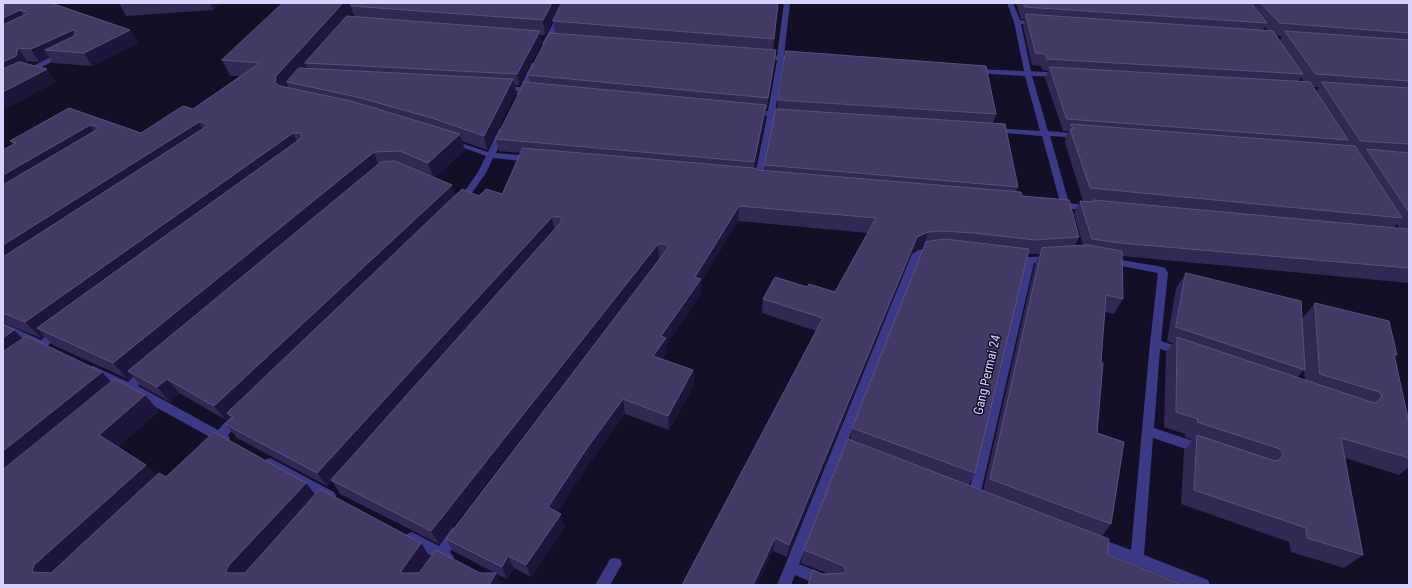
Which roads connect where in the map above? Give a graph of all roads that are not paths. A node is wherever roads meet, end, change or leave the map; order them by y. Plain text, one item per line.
1 (567, 3) edge
2 (1010, 3) edge
3 (784, 7) edge
4 (1017, 22) junction
5 (1041, 24) edge
6 (66, 53) edge
7 (758, 56) edge
8 (781, 58) junction
9 (805, 60) edge
10 (964, 70) edge
11 (1028, 74) junction
12 (1070, 76) edge
13 (3, 84) edge
14 (491, 87) edge
15 (523, 89) junction
16 (546, 91) edge
17 (516, 102) edge
18 (748, 112) edge
19 (771, 114) junction
20 (794, 116) edge
21 (507, 122) edge
22 (983, 129) edge
23 (1045, 133) junction
24 (1085, 136) edge
25 (440, 137) edge
26 (490, 156) junction
27 (540, 160) edge
28 (758, 180) edge
29 (1049, 204) edge
30 (1065, 206) junction
31 (454, 208) edge
32 (1096, 209) edge
33 (1069, 220) edge
34 (948, 250) edge
35 (1007, 257) edge
36 (1064, 258) edge
37 (1095, 259) edge
38 (1030, 260) junction
39 (67, 326) edge
40 (3, 327) edge
41 (1155, 343) junction
42 (42, 345) junction
43 (55, 352) edge
44 (1191, 356) edge
45 (25, 358) edge
46 (82, 365) edge
47 (154, 367) edge
48 (129, 387) junction
49 (111, 402) edge
50 (242, 414) edge
51 (1147, 431) junction
52 (219, 436) junction
53 (233, 443) edge
54 (840, 445) junction
55 (855, 451) edge
56 (202, 452) edge
57 (1215, 454) edge
58 (261, 458) edge
59 (331, 492) junction
60 (342, 502) edge
61 (988, 502) edge
62 (318, 506) edge
63 (465, 522) edge
64 (399, 532) edge
65 (1085, 539) edge
66 (441, 554) junction
67 (1137, 558) junction
68 (454, 561) edge
69 (615, 564) dead end
70 (432, 566) edge
71 (792, 567) junction
72 (602, 585) edge
73 (784, 585) edge
74 (834, 585) edge
75 (1203, 585) edge

1 - 15 street
2 - 4 street
3 - 8 street
4 - 5 street
4 - 11 street
6 - 13 street
7 - 8 street
8 - 9 street
8 - 19 street
10 - 11 street
11 - 12 street
11 - 23 street
14 - 15 street
15 - 16 street
15 - 17 street
18 - 19 street
19 - 20 street
19 - 28 street
21 - 26 street
22 - 23 street
23 - 24 street
23 - 30 street
25 - 26 street
26 - 27 street
26 - 31 street
29 - 30 street
30 - 32 street
30 - 33 street
34 - 54 street
35 - 38 street
36 - 38 street
37 - 41 street
38 - 61 street, Gang Permai 24
39 - 42 street
40 - 42 street
41 - 44 street
41 - 51 street
42 - 43 street
42 - 45 street
46 - 48 street
47 - 48 street
48 - 49 street
48 - 52 street
50 - 52 street
51 - 57 street
51 - 67 street
52 - 53 street
52 - 56 street
54 - 55 street
54 - 71 street
58 - 59 street
59 - 60 street
59 - 62 street
63 - 66 street
64 - 66 street
65 - 67 street
66 - 68 street
66 - 70 street
67 - 75 street
69 - 72 street
71 - 73 street
71 - 74 street

